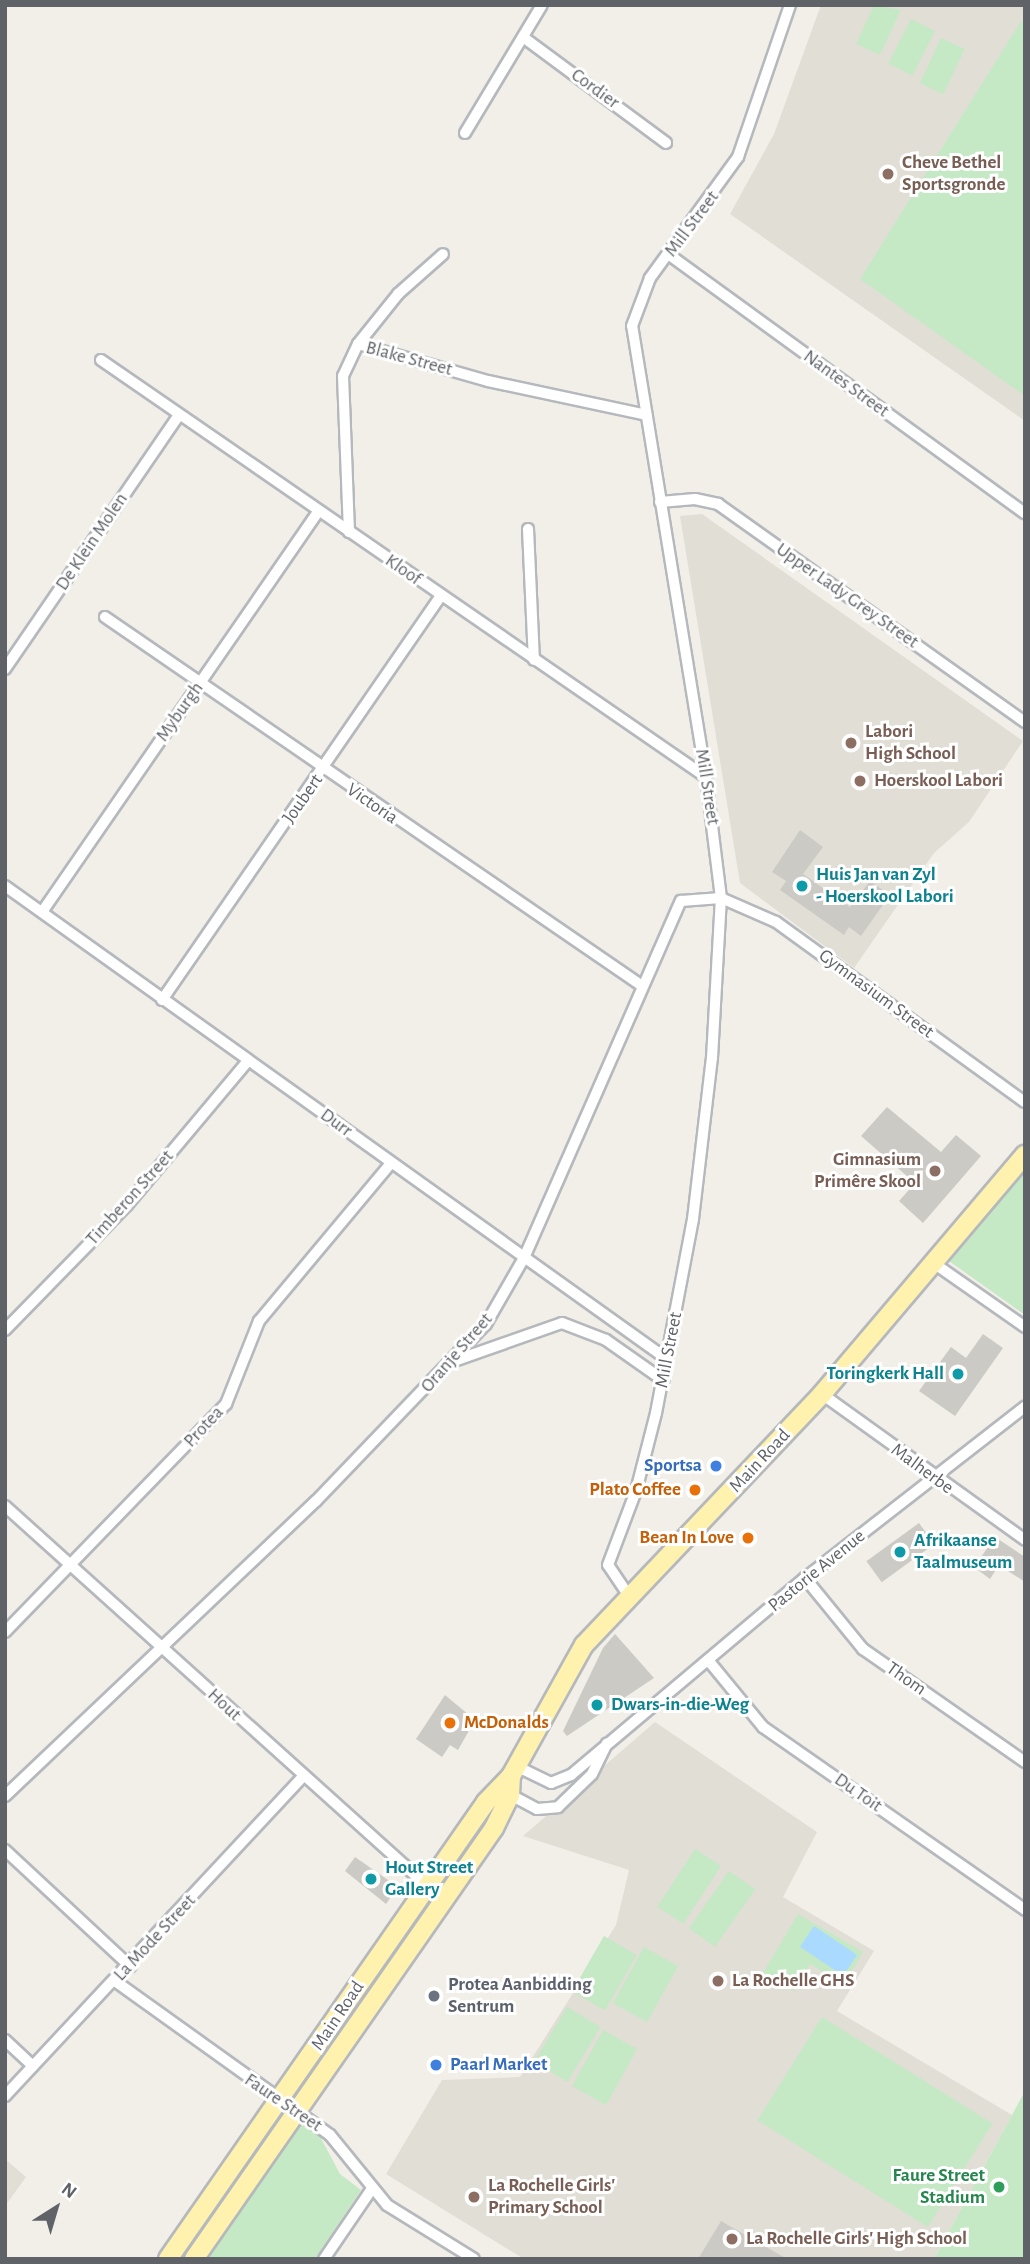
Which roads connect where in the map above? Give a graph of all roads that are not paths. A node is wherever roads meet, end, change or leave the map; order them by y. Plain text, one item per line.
1 (542, 5) edge
2 (790, 5) edge
3 (523, 37) junction
4 (465, 134) dead end
5 (666, 143) dead end
6 (443, 254) dead end
7 (668, 254) junction
8 (358, 344) junction
9 (101, 360) dead end
10 (179, 415) junction
11 (646, 415) junction
12 (660, 502) junction
13 (318, 512) junction
14 (1025, 513) edge
15 (528, 529) dead end
16 (349, 532) junction
17 (441, 596) junction
18 (105, 617) dead end
19 (534, 660) junction
20 (5, 669) edge
21 (200, 682) junction
22 (1025, 722) edge
23 (323, 771) junction
24 (706, 776) junction
25 (5, 886) edge
26 (721, 898) junction
27 (42, 912) junction
28 (642, 986) junction
29 (162, 1000) junction
30 (248, 1061) junction
31 (1025, 1102) edge
32 (1025, 1155) edge
33 (391, 1163) junction
34 (524, 1258) junction
35 (935, 1264) junction
36 (1025, 1327) edge
37 (5, 1330) edge
38 (667, 1359) junction
39 (453, 1362) junction
40 (663, 1380) junction
41 (822, 1394) junction
42 (1025, 1407) edge
43 (932, 1477) junction
44 (5, 1506) edge
45 (1025, 1540) edge
46 (68, 1564) junction
47 (806, 1578) junction
48 (629, 1596) junction
49 (5, 1632) edge
50 (164, 1649) junction
51 (708, 1660) junction
52 (610, 1737) junction
53 (1025, 1762) edge
54 (302, 1778) junction
55 (509, 1781) junction
56 (5, 1796) edge
57 (5, 1850) edge
58 (426, 1890) junction
59 (444, 1901) junction
60 (1023, 1903) edge
61 (130, 1966) junction
62 (115, 1982) junction
63 (5, 2040) edge
64 (33, 2066) junction
65 (5, 2096) edge
66 (280, 2103) junction
67 (297, 2114) junction
68 (371, 2190) junction
69 (168, 2259) edge
70 (194, 2259) edge
71 (324, 2259) edge
72 (474, 2259) edge

1 - 3 street
2 - 7 street, Mill Street
3 - 4 street
3 - 5 street, Cordier
6 - 8 street
7 - 11 street, Mill Street
7 - 14 street, Nantes Street
8 - 11 street, Blake Street
8 - 16 street, Blake Street
9 - 10 street, Kloof
10 - 13 street, Kloof
10 - 20 street, De Klein Molen
11 - 12 street, Mill Street
12 - 22 street, Upper Lady Grey Street
12 - 24 street, Mill Street
13 - 16 street, Kloof
13 - 21 street, Myburgh
15 - 19 street
16 - 17 street, Kloof
17 - 19 street, Kloof
17 - 23 street, Joubert
18 - 21 street, Victoria
19 - 24 street, Kloof
21 - 23 street, Victoria
21 - 27 street, Myburgh
23 - 28 street, Victoria
23 - 29 street, Joubert
24 - 26 street, Mill Street
25 - 27 street, Durr
26 - 28 street, Oranje Street
26 - 31 street, Gymnasium Street
26 - 38 street, Mill Street
27 - 29 street, Durr
28 - 34 street, Oranje Street
29 - 30 street, Durr
30 - 33 street, Durr
30 - 37 street, Timberon Street
32 - 35 main road, Main Road
33 - 34 street, Durr
33 - 46 street, Protea
34 - 38 street, Durr
34 - 39 street, Oranje Street
35 - 36 street
35 - 41 main road, Main Road
38 - 40 street, Mill Street
39 - 40 street
39 - 50 street, Oranje Street
40 - 48 street, Mill Street
41 - 43 street, Malherbe
41 - 48 main road, Main Road
42 - 43 street, Pastorie Avenue
43 - 45 street, Malherbe
43 - 47 street, Pastorie Avenue
44 - 46 street, Hout
46 - 49 street, Protea
46 - 50 street, Hout
47 - 51 street, Pastorie Avenue
47 - 53 street, Thom
48 - 55 main road, Main Road
50 - 54 street, Hout
50 - 56 street, Oranje Street
51 - 52 street, Pastorie Avenue
51 - 60 street, Du Toit
52 - 55 street, Pastorie Avenue
52 - 55 street, Pastorie Avenue
54 - 58 street, Hout
54 - 61 street, La Mode Street
55 - 58 main road, Main Road
55 - 59 main road, Main Road
57 - 61 street
58 - 59 street, Hout
58 - 66 main road, Main Road
59 - 67 main road, Main Road
61 - 62 street, La Mode Street
62 - 64 street, La Mode Street
62 - 66 street, Faure Street
63 - 64 street
64 - 65 street, La Mode Street
66 - 67 street, Faure Street
66 - 69 main road, Main Road
67 - 68 street, Faure Street
67 - 70 main road, Main Road
68 - 71 street
68 - 72 street, Faure Street

